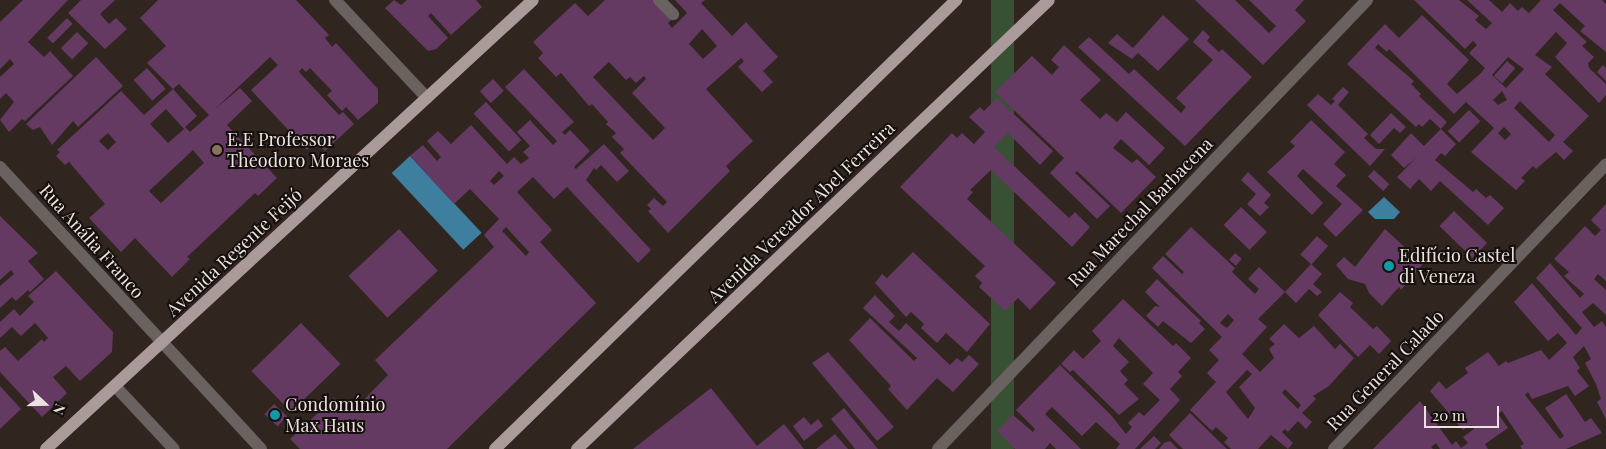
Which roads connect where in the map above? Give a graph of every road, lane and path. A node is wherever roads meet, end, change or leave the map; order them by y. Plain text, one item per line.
1 (335, 0) edge
2 (533, 0) edge
3 (659, 0) edge
4 (956, 0) edge
5 (1049, 0) edge
6 (1367, 0) edge
7 (672, 14) dead end
8 (427, 98) junction
9 (1606, 164) edge
10 (0, 167) edge
11 (162, 343) junction
12 (115, 386) junction
13 (46, 449) edge
14 (174, 449) edge
15 (261, 449) edge
16 (495, 449) edge
17 (578, 449) edge
18 (938, 449) edge
19 (1334, 449) edge

1 - 8 street
2 - 8 main road, Avenida Regente Feijó
3 - 7 street
4 - 16 main road
5 - 17 main road, Avenida Vereador Abel Ferreira
6 - 18 street, Rua Marechal Barbacena
8 - 11 main road, Avenida Regente Feijó
9 - 19 street, Rua General Calado
10 - 11 street, Rua Anália Franco
11 - 12 main road, Avenida Regente Feijó
11 - 15 street, Rua Anália Franco
12 - 13 main road, Avenida Regente Feijó
12 - 14 street

